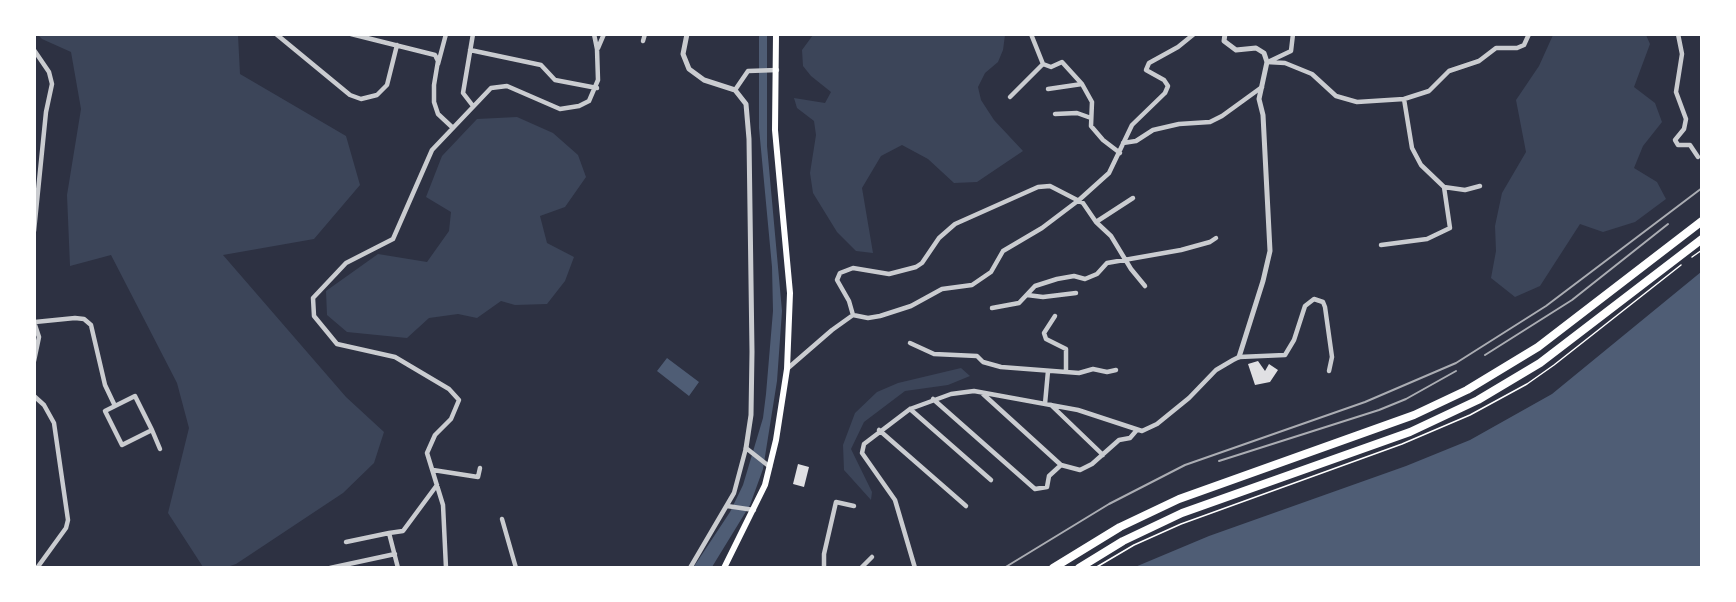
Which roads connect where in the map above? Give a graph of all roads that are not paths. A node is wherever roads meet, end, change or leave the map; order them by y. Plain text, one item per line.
1 (276, 34) edge
2 (351, 34) edge
3 (446, 34) edge
4 (473, 34) edge
5 (604, 34) edge
6 (645, 34) edge
7 (687, 34) edge
8 (776, 34) edge
9 (1031, 34) edge
10 (1194, 34) edge
11 (1225, 34) edge
12 (1293, 34) edge
13 (1529, 34) edge
14 (1678, 34) edge
15 (592, 35) edge
16 (643, 41) dead end
17 (397, 45) junction
18 (597, 49) junction
19 (34, 50) edge
20 (470, 50) junction
21 (1268, 62) junction
22 (1043, 64) junction
23 (437, 66) junction
24 (775, 70) junction
25 (1082, 84) junction
26 (1262, 87) junction
27 (597, 88) junction
28 (1048, 89) dead end
29 (735, 90) junction
30 (1010, 97) dead end
31 (1404, 99) junction
32 (473, 106) junction
33 (1055, 114) dead end
34 (1091, 118) junction
35 (453, 128) junction
36 (1123, 143) junction
37 (1120, 153) junction
38 (1698, 157) dead end
39 (37, 184) edge
40 (1480, 186) dead end
41 (1444, 187) junction
42 (1133, 198) dead end
43 (1079, 200) junction
44 (1701, 221) edge
45 (1095, 222) junction
46 (34, 231) edge
47 (1216, 238) dead end
48 (1701, 239) edge
49 (1381, 245) dead end
50 (1126, 261) junction
51 (1145, 286) dead end
52 (1076, 293) dead end
53 (1027, 295) junction
54 (992, 308) dead end
55 (853, 315) junction
56 (1055, 316) dead end
57 (34, 322) edge
58 (910, 343) dead end
59 (1239, 357) junction
60 (34, 362) edge
61 (787, 369) junction
62 (1116, 370) dead end
63 (1048, 371) junction
64 (1329, 371) dead end
65 (1066, 372) junction
66 (982, 392) junction
67 (34, 396) edge
68 (933, 399) junction
69 (1048, 404) junction
70 (115, 406) junction
71 (910, 409) junction
72 (152, 430) junction
73 (879, 430) junction
74 (1136, 431) junction
75 (160, 449) dead end
76 (748, 450) junction
77 (1103, 455) junction
78 (768, 465) junction
79 (1060, 465) junction
80 (480, 468) dead end
81 (433, 470) junction
82 (991, 480) dead end
83 (437, 485) junction
84 (729, 506) junction
85 (854, 506) dead end
86 (966, 506) dead end
87 (752, 510) junction
88 (502, 519) dead end
89 (390, 533) junction
90 (346, 542) dead end
91 (395, 554) junction
92 (872, 557) dead end
93 (37, 567) edge
94 (330, 567) edge
95 (398, 567) edge
96 (446, 567) edge
97 (516, 567) edge
98 (690, 567) edge
99 (724, 567) edge
100 (824, 567) edge
101 (861, 567) edge
102 (915, 567) edge
103 (1053, 567) edge
104 (1079, 567) edge

1 - 17 street
2 - 17 street
3 - 23 street
4 - 20 street
5 - 18 street
6 - 16 street
7 - 29 street
8 - 24 main road
9 - 22 street
10 - 36 street
11 - 21 street
12 - 21 street
13 - 31 street
14 - 38 street
15 - 18 street
17 - 23 street
18 - 27 street
19 - 39 street
20 - 27 street
20 - 32 street
21 - 26 street
21 - 31 street
22 - 25 street
22 - 30 street
23 - 35 street
24 - 29 street
24 - 61 main road
25 - 28 street
25 - 34 street
26 - 36 street
26 - 59 street
27 - 32 street
29 - 76 street
31 - 41 street
32 - 35 street
33 - 34 street
34 - 37 street
35 - 81 street
36 - 37 street
37 - 43 street
39 - 46 street
40 - 41 street
41 - 49 street
42 - 45 street
43 - 45 street
43 - 55 street
43 - 55 street
44 - 103 highway
45 - 50 street
47 - 50 street
48 - 104 highway
50 - 51 street
50 - 53 street
52 - 53 street
53 - 54 street
55 - 61 street
56 - 65 street
57 - 60 street
57 - 70 street
58 - 63 street
59 - 64 street
59 - 74 street
61 - 78 main road
62 - 65 street
63 - 65 street
63 - 69 street
66 - 68 street
66 - 69 street
66 - 79 street
67 - 93 street
68 - 71 street
68 - 79 street
69 - 74 street
69 - 77 street
70 - 72 street
70 - 72 street
71 - 73 street
71 - 82 street
72 - 75 street
73 - 86 street
73 - 102 street
74 - 77 street
76 - 78 street
76 - 84 street
77 - 79 street
78 - 87 main road
80 - 81 street
81 - 83 street
83 - 89 street
83 - 96 street
84 - 87 street
84 - 98 street
85 - 100 street
87 - 99 main road
88 - 97 street
89 - 90 street
89 - 91 street
91 - 94 street
91 - 95 street
92 - 101 street

